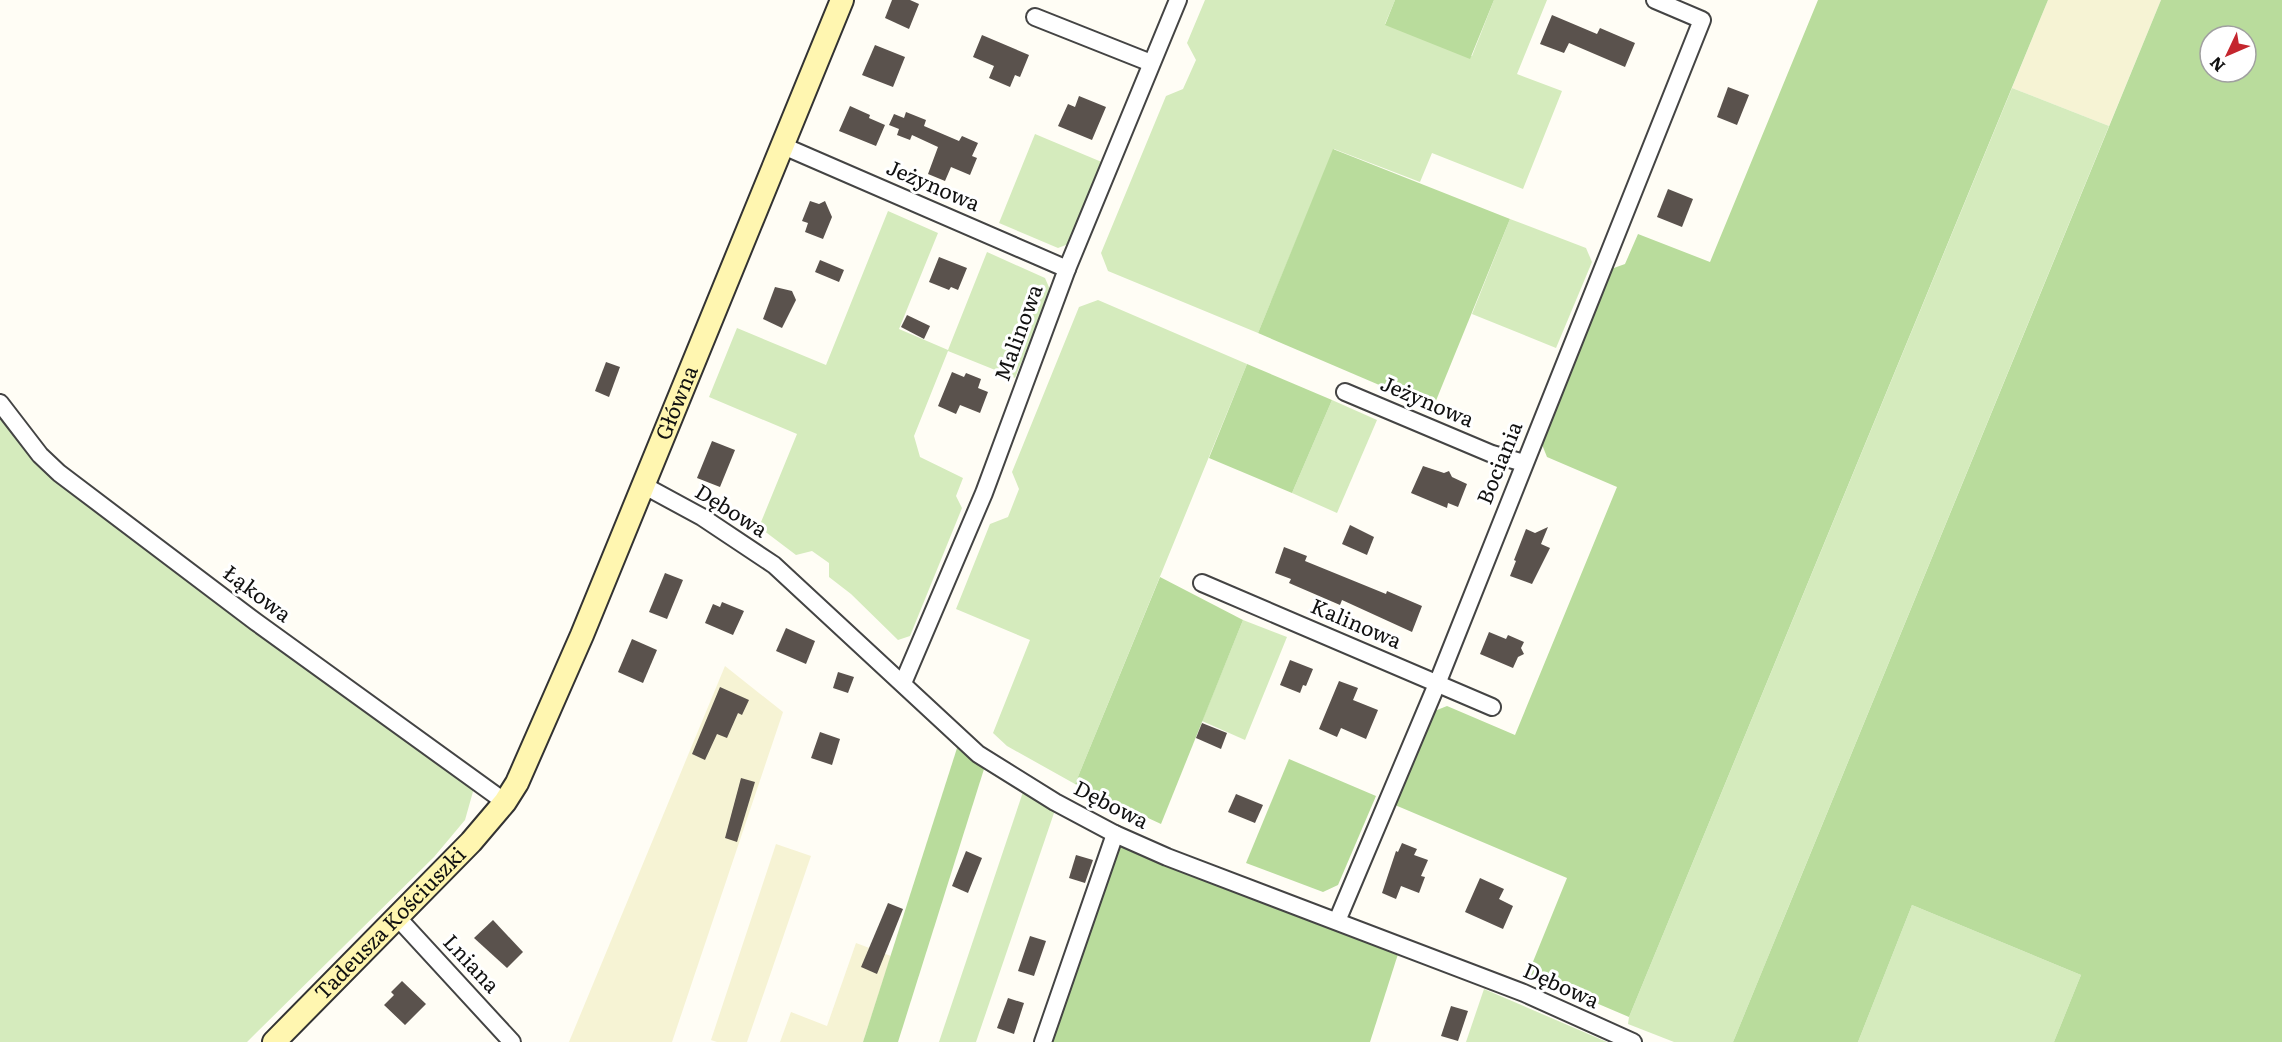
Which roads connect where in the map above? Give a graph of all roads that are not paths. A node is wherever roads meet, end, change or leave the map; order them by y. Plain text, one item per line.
1 (842, 0) edge
2 (1178, 0) edge
3 (1655, 0) edge
4 (1035, 17) dead end
5 (1151, 63) junction
6 (781, 145) junction
7 (1067, 269) junction
8 (1346, 392) dead end
9 (0, 403) edge
10 (1524, 463) junction
11 (643, 485) junction
12 (1202, 583) dead end
13 (903, 683) junction
14 (1437, 684) junction
15 (1492, 707) dead end
16 (505, 802) junction
17 (1115, 834) junction
18 (397, 917) junction
19 (1336, 921) junction
20 (274, 1042) edge
21 (512, 1042) edge
22 (1043, 1042) edge
23 (1633, 1042) edge

1 - 6 street, Główna
2 - 5 street, Malinowa
3 - 10 street, Bociania
4 - 5 street
5 - 7 street, Malinowa
6 - 7 street, Jeżynowa
6 - 11 street, Główna
7 - 13 street, Malinowa
8 - 10 street, Jeżynowa
9 - 16 street, Łąkowa
10 - 14 street, Bociania
11 - 13 street, Dębowa
11 - 16 street, Główna
12 - 14 street, Kalinowa
13 - 17 street, Dębowa
14 - 15 street, Kalinowa
14 - 19 street, Bociania
16 - 18 street, Tadeusza Kościuszki
17 - 19 street, Dębowa
17 - 22 street
18 - 20 street, Tadeusza Kościuszki
18 - 21 street, Lniana
19 - 23 street, Dębowa

